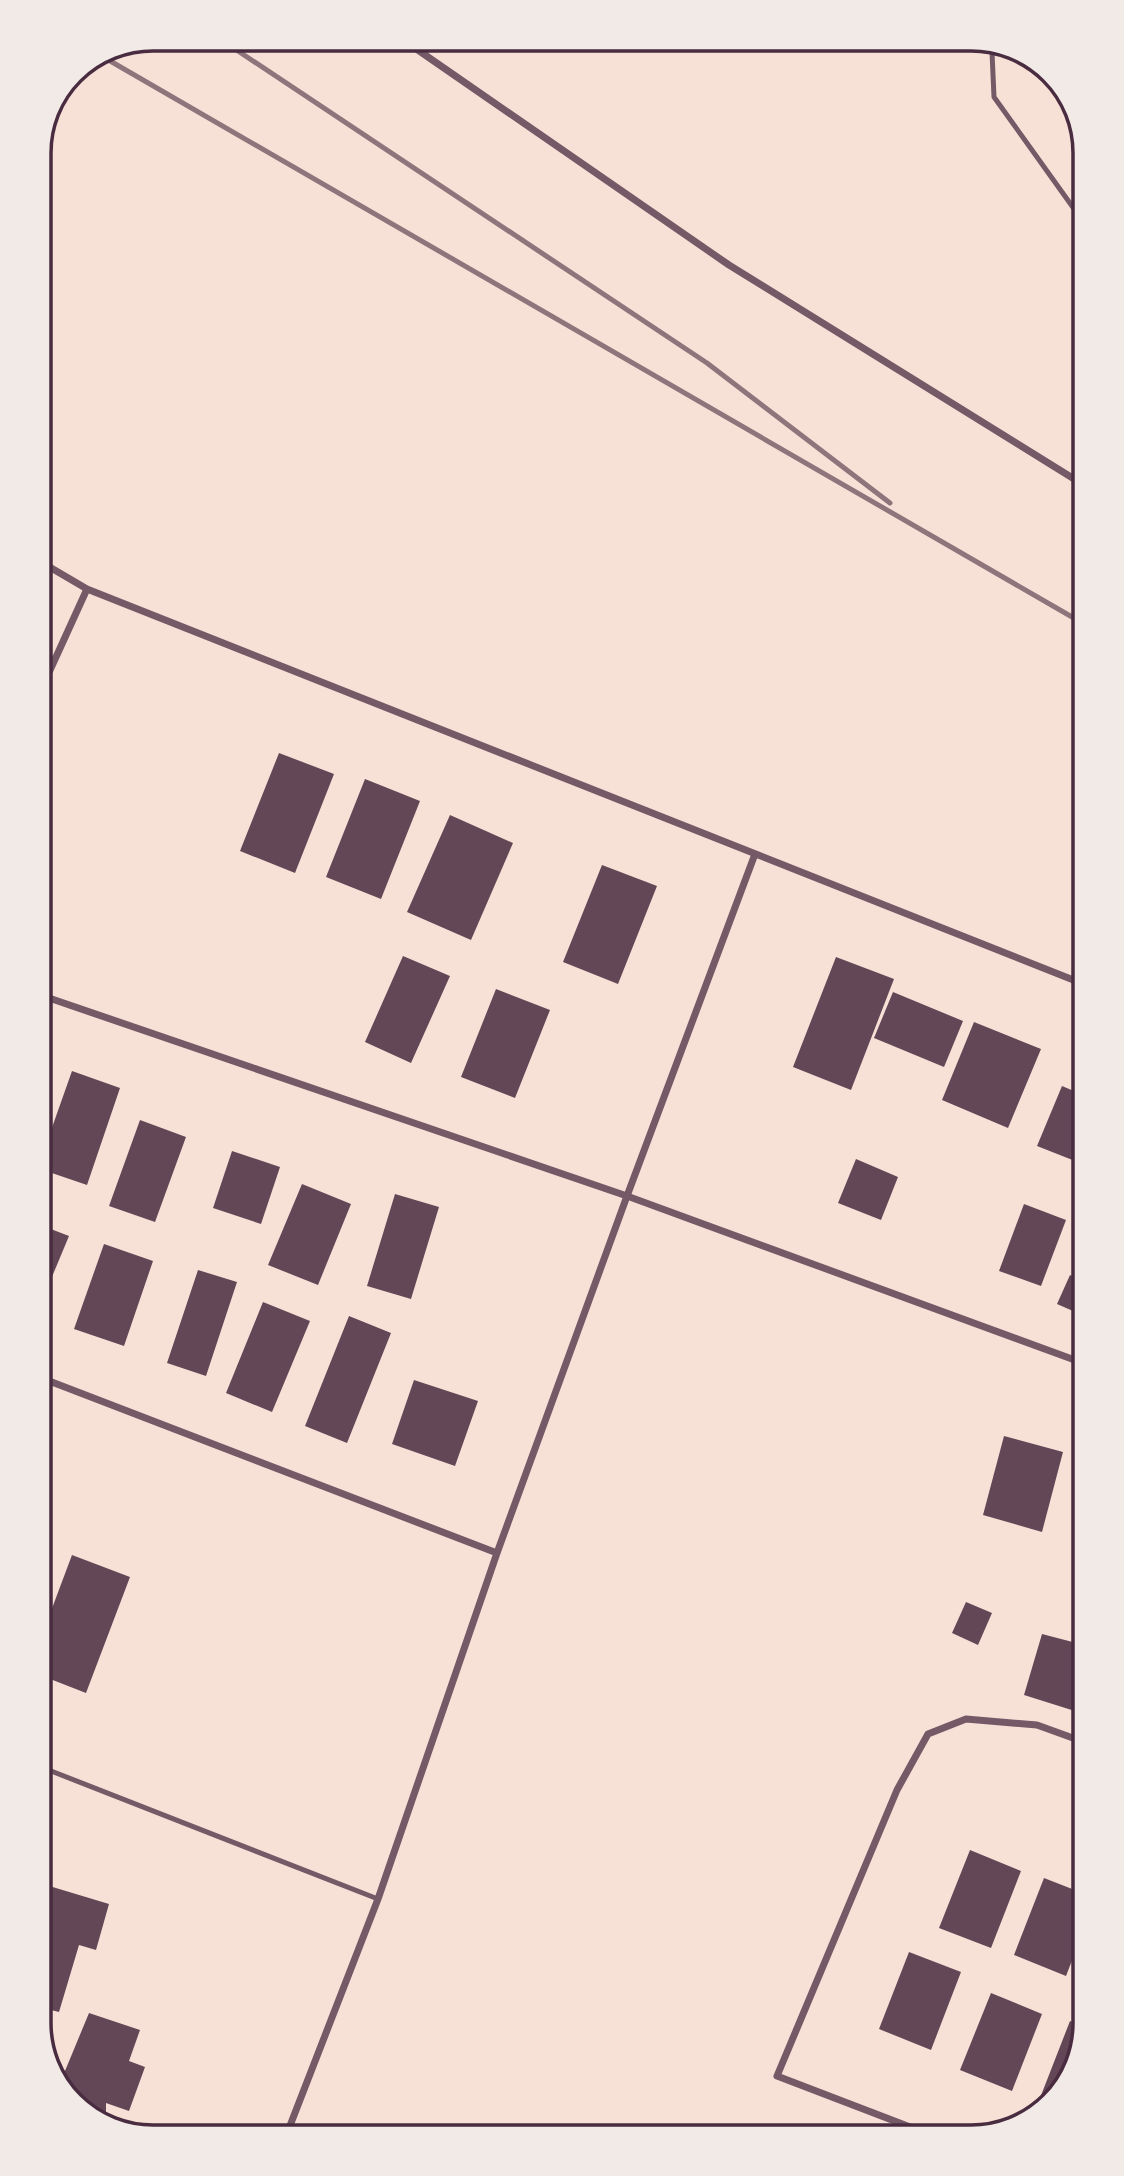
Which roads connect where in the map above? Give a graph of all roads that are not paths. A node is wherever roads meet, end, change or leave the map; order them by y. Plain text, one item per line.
1 (421, 51) edge
2 (992, 53) edge
3 (1073, 208) edge
4 (1073, 478) edge
5 (51, 568) edge
6 (87, 589) junction
7 (51, 668) edge
8 (755, 854) junction
9 (1073, 979) edge
10 (51, 999) edge
11 (626, 1196) junction
12 (1073, 1359) edge
13 (51, 1382) edge
14 (497, 1553) junction
15 (1073, 1738) edge
16 (51, 1771) edge
17 (377, 1899) junction
18 (290, 2125) edge
19 (905, 2125) edge

1 - 4 street
2 - 3 lane
5 - 6 street
6 - 7 street
6 - 8 street
8 - 9 street
8 - 11 street
10 - 11 street
11 - 12 street
11 - 14 street
13 - 14 street
14 - 17 street
15 - 19 street
16 - 17 lane
17 - 18 street

